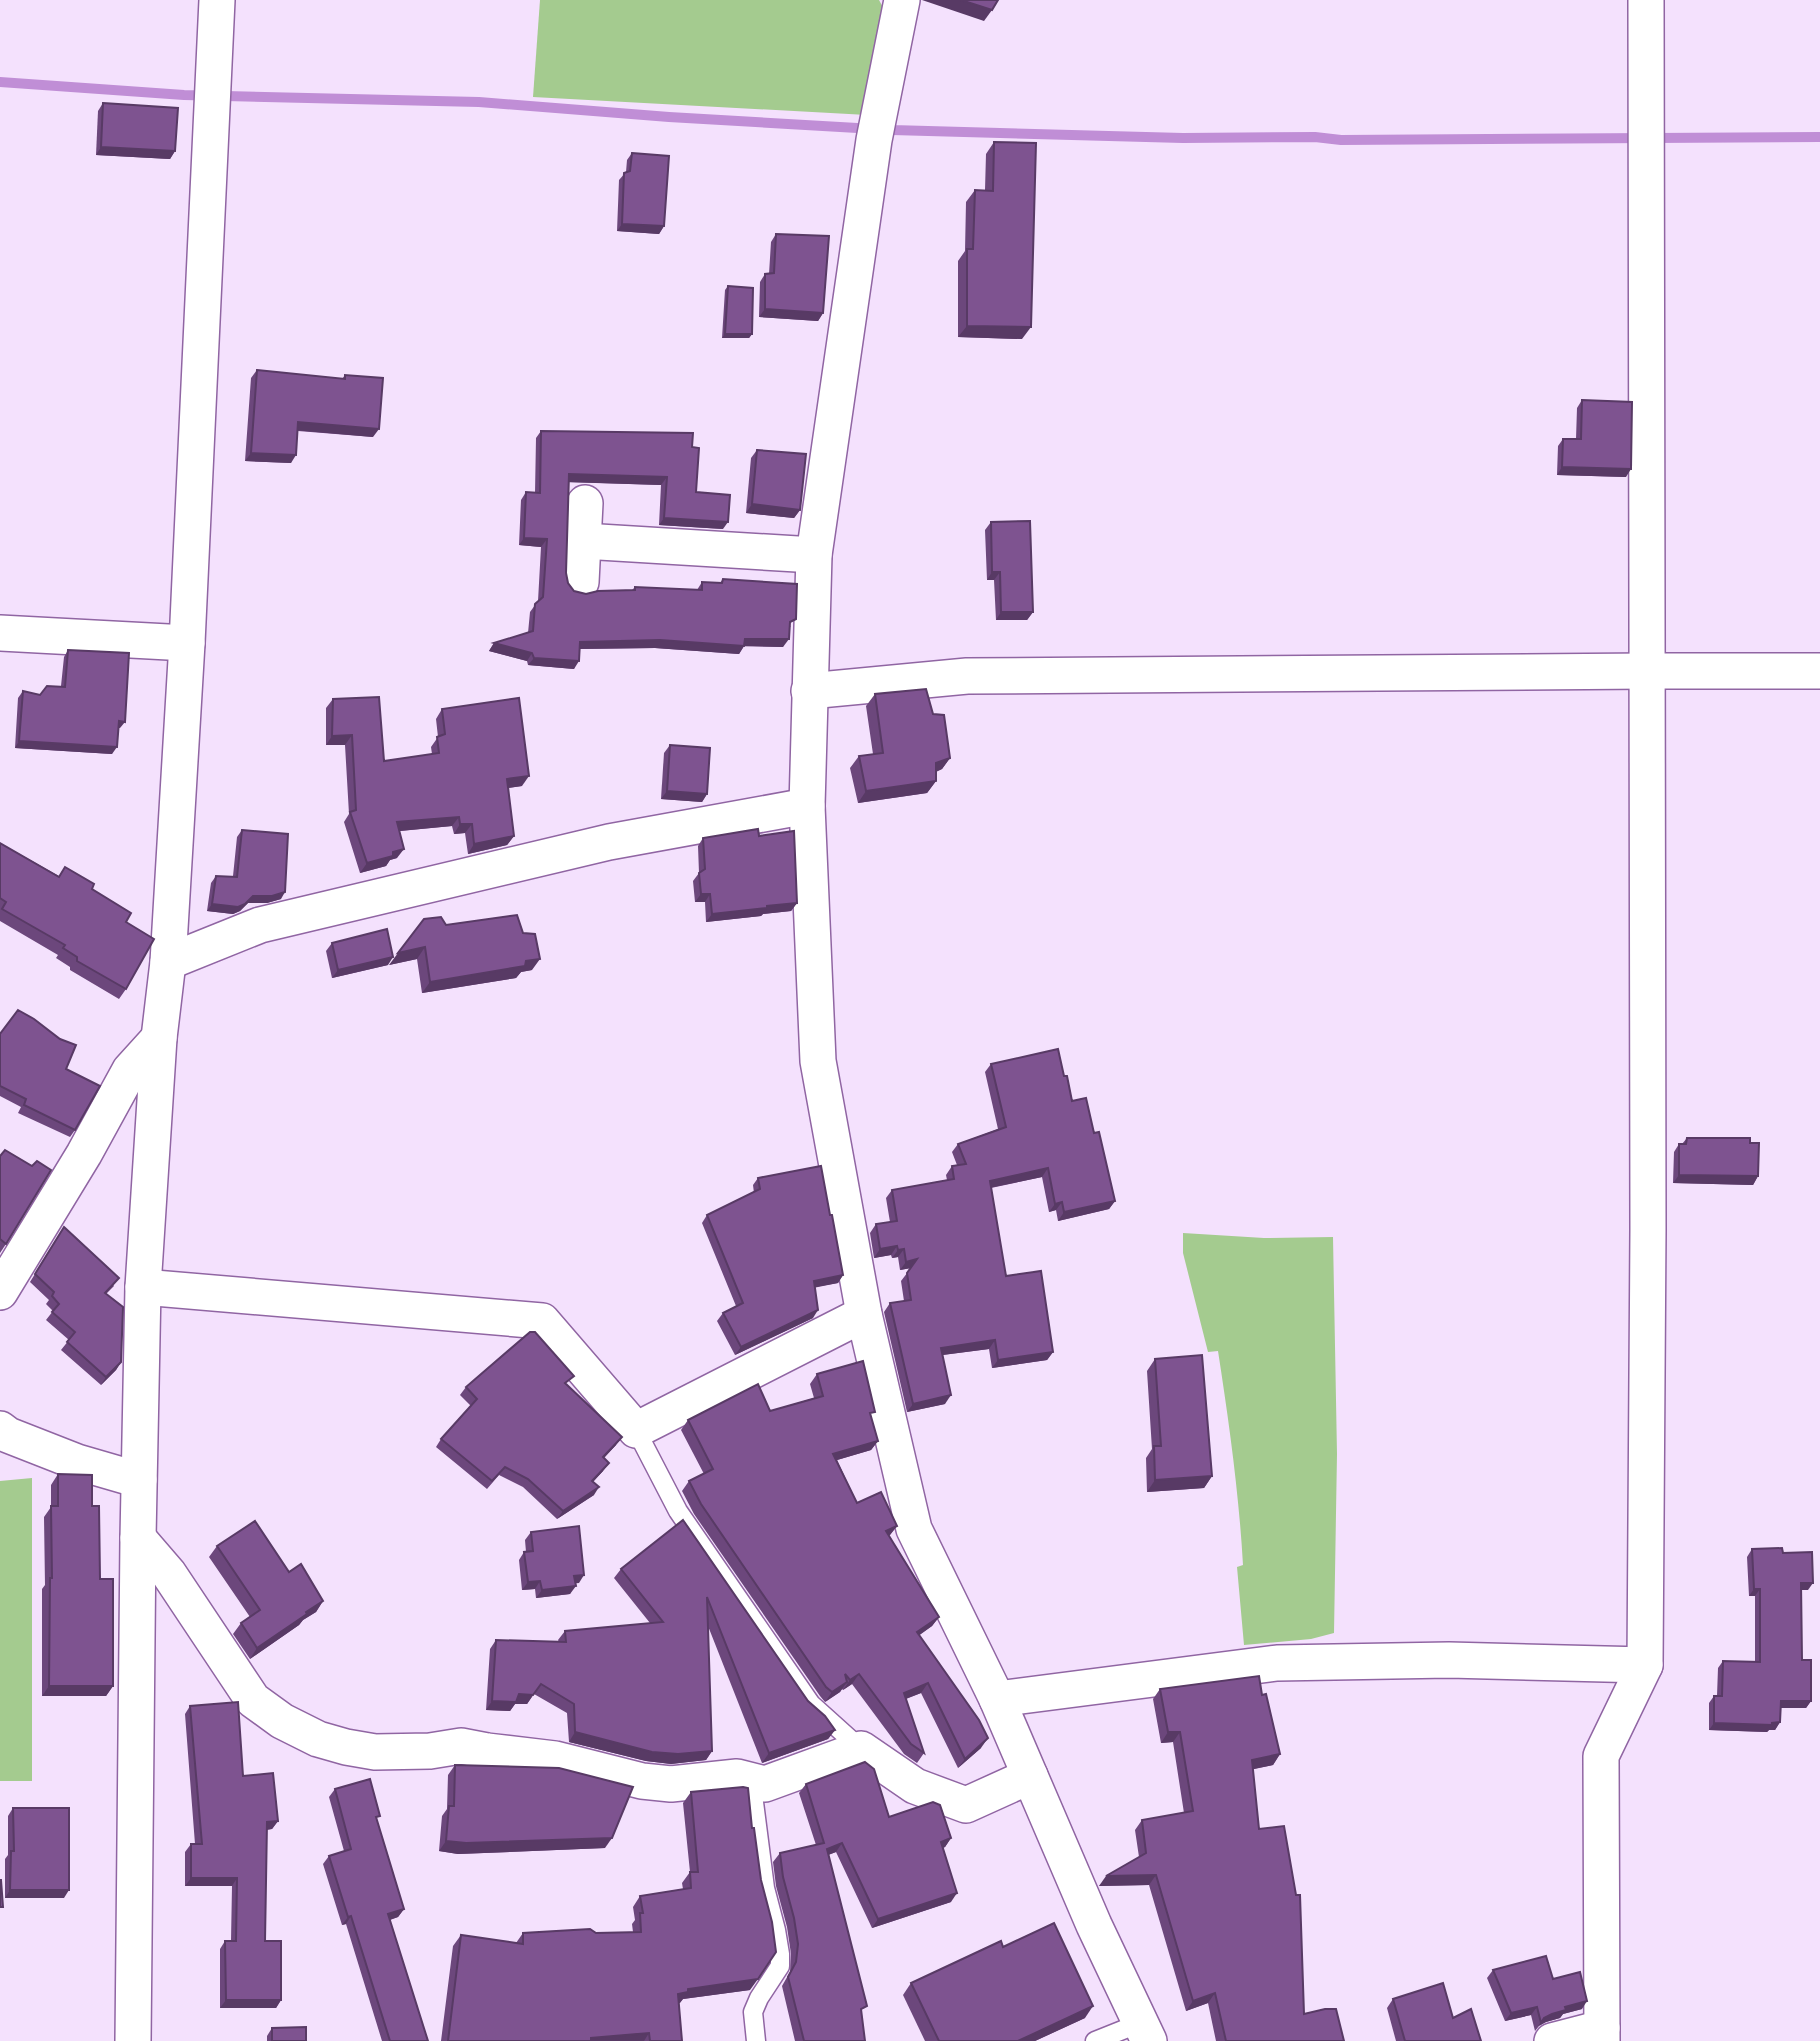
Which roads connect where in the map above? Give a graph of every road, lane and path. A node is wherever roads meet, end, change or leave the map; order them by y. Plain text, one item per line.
1 (217, 0) edge
2 (902, 0) edge
3 (1646, 0) edge
4 (585, 503) dead end
5 (583, 541) junction
6 (814, 555) junction
7 (581, 582) dead end
8 (0, 634) edge
9 (187, 642) junction
10 (1648, 671) junction
11 (1820, 671) edge
12 (809, 691) junction
13 (807, 807) junction
14 (168, 962) junction
15 (159, 1038) junction
16 (142, 1287) junction
17 (0, 1292) edge
18 (863, 1314) junction
19 (0, 1429) edge
20 (636, 1430) junction
21 (139, 1480) junction
22 (138, 1538) junction
23 (1645, 1665) junction
24 (997, 1699) junction
25 (861, 1749) junction
26 (1030, 1776) junction
27 (751, 1779) junction
28 (1145, 2032) edge
29 (1602, 2035) edge
30 (134, 2041) edge
31 (756, 2041) edge
32 (1096, 2041) edge
33 (1552, 2041) edge

1 - 9 street
2 - 6 street
3 - 10 street
4 - 5 street
5 - 6 street
5 - 7 street
6 - 12 street
8 - 9 street
9 - 14 street
10 - 11 street
10 - 12 street
10 - 23 street
12 - 13 street
13 - 14 street
13 - 18 street
14 - 15 street
15 - 16 street
15 - 17 street
16 - 20 street
16 - 21 street
18 - 20 street
18 - 24 street
19 - 21 street
20 - 25 lane
21 - 22 street
22 - 27 street
22 - 30 street
23 - 24 street
23 - 29 street
24 - 26 street
25 - 26 street
25 - 27 street
26 - 28 street
27 - 31 lane
28 - 32 lane
29 - 33 street

